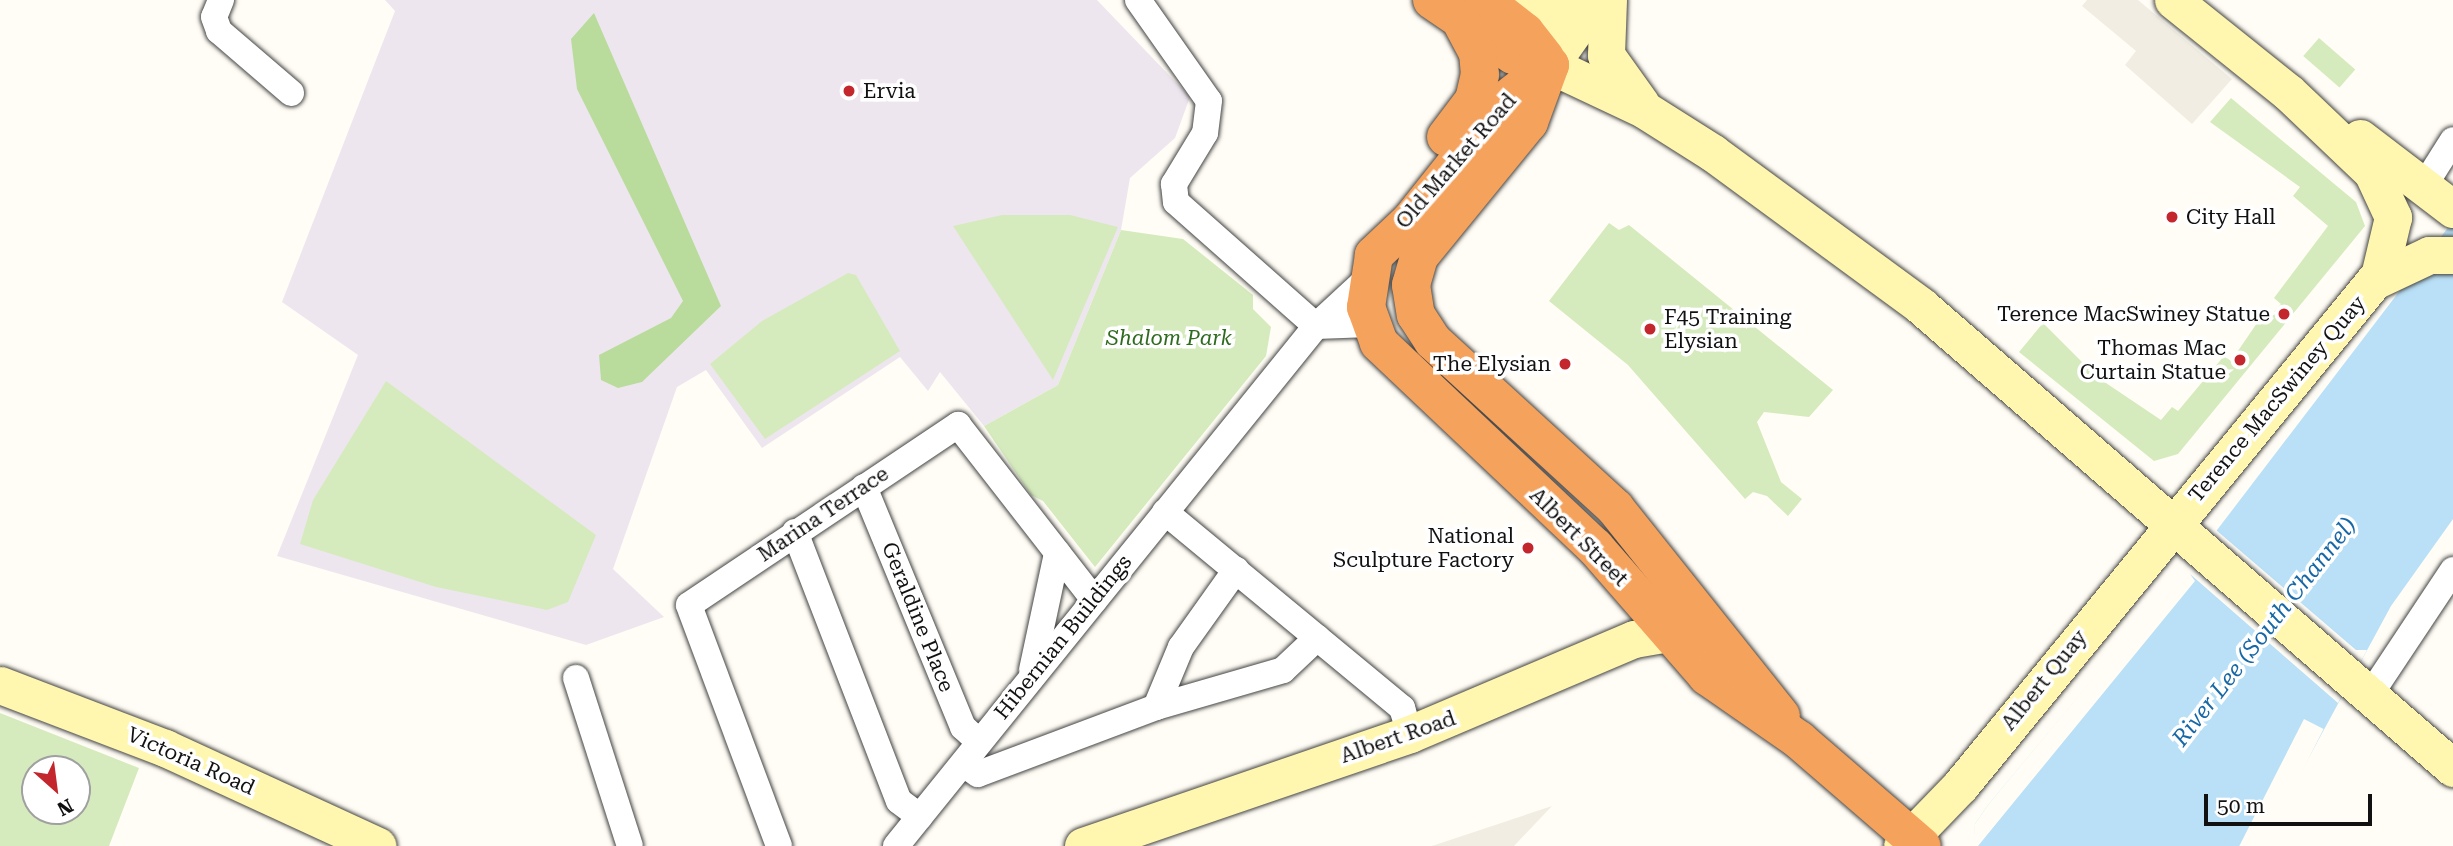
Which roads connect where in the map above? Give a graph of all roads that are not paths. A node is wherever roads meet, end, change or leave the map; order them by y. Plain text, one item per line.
1 (221, 0) edge
2 (1138, 0) edge
3 (1508, 0) edge
4 (2173, 0) edge
5 (1595, 6) edge
6 (1459, 7) edge
7 (1550, 65) junction
8 (2288, 92) junction
9 (291, 93) dead end
10 (1645, 110) junction
11 (2453, 140) edge
12 (2424, 186) junction
13 (2453, 209) edge
14 (1386, 238) junction
15 (2441, 255) edge
16 (2379, 276) junction
17 (1367, 279) junction
18 (1370, 324) junction
19 (1421, 325) joint
20 (1316, 326) junction
21 (864, 487) junction
22 (1165, 512) junction
23 (2174, 521) junction
24 (795, 532) junction
25 (1057, 553) junction
26 (1236, 570) junction
27 (2453, 570) edge
28 (1094, 600) junction
29 (1710, 625) junction
30 (1671, 634) junction
31 (1317, 638) junction
32 (1031, 675) junction
33 (576, 678) dead end
34 (0, 685) edge
35 (2361, 687) junction
36 (1156, 707) junction
37 (1410, 734) junction
38 (1799, 740) junction
39 (979, 742) junction
40 (963, 764) junction
41 (2453, 768) edge
42 (920, 817) junction
43 (1912, 843) edge
44 (378, 846) edge
45 (630, 846) edge
46 (779, 846) edge
47 (896, 846) edge
48 (1083, 846) edge

1 - 9 street
2 - 20 street
3 - 5 street
4 - 8 street
5 - 7 street
5 - 10 street
6 - 7 highway
6 - 14 highway, Old Market Road
7 - 10 street
7 - 14 highway, Old Market Road
7 - 19 highway, Old Market Road
8 - 12 street
8 - 16 street
10 - 23 street
11 - 12 street
12 - 13 street
14 - 17 highway, Old Market Road
15 - 16 street
16 - 23 street, Terence MacSwiney Quay
17 - 18 highway, Old Market Road
17 - 20 street, Hibernian Buildings
18 - 20 street
18 - 30 highway, Albert Street
19 - 29 highway, Albert Street
20 - 22 street, Hibernian Buildings
21 - 24 street, Marina Terrace
21 - 25 street, Marina Terrace
21 - 39 street, Geraldine Place
22 - 26 street
22 - 28 street, Hibernian Buildings
23 - 35 street
23 - 43 street, Albert Quay
24 - 42 street
24 - 46 street, Marina Terrace
25 - 28 street
25 - 32 street
26 - 31 street
26 - 36 street
27 - 35 street
28 - 32 street, Hibernian Buildings
29 - 30 street, Albert Road
29 - 38 highway, Albert Street
30 - 37 street, Albert Road
30 - 38 highway, Albert Street
31 - 36 street
31 - 37 street
32 - 39 street, Hibernian Buildings
33 - 45 street
34 - 44 street, Victoria Road
35 - 41 street
36 - 40 street
37 - 48 street, Albert Road
38 - 43 highway, Albert Street
39 - 40 street, Hibernian Buildings
40 - 42 street, Hibernian Buildings
42 - 47 street, Hibernian Buildings

